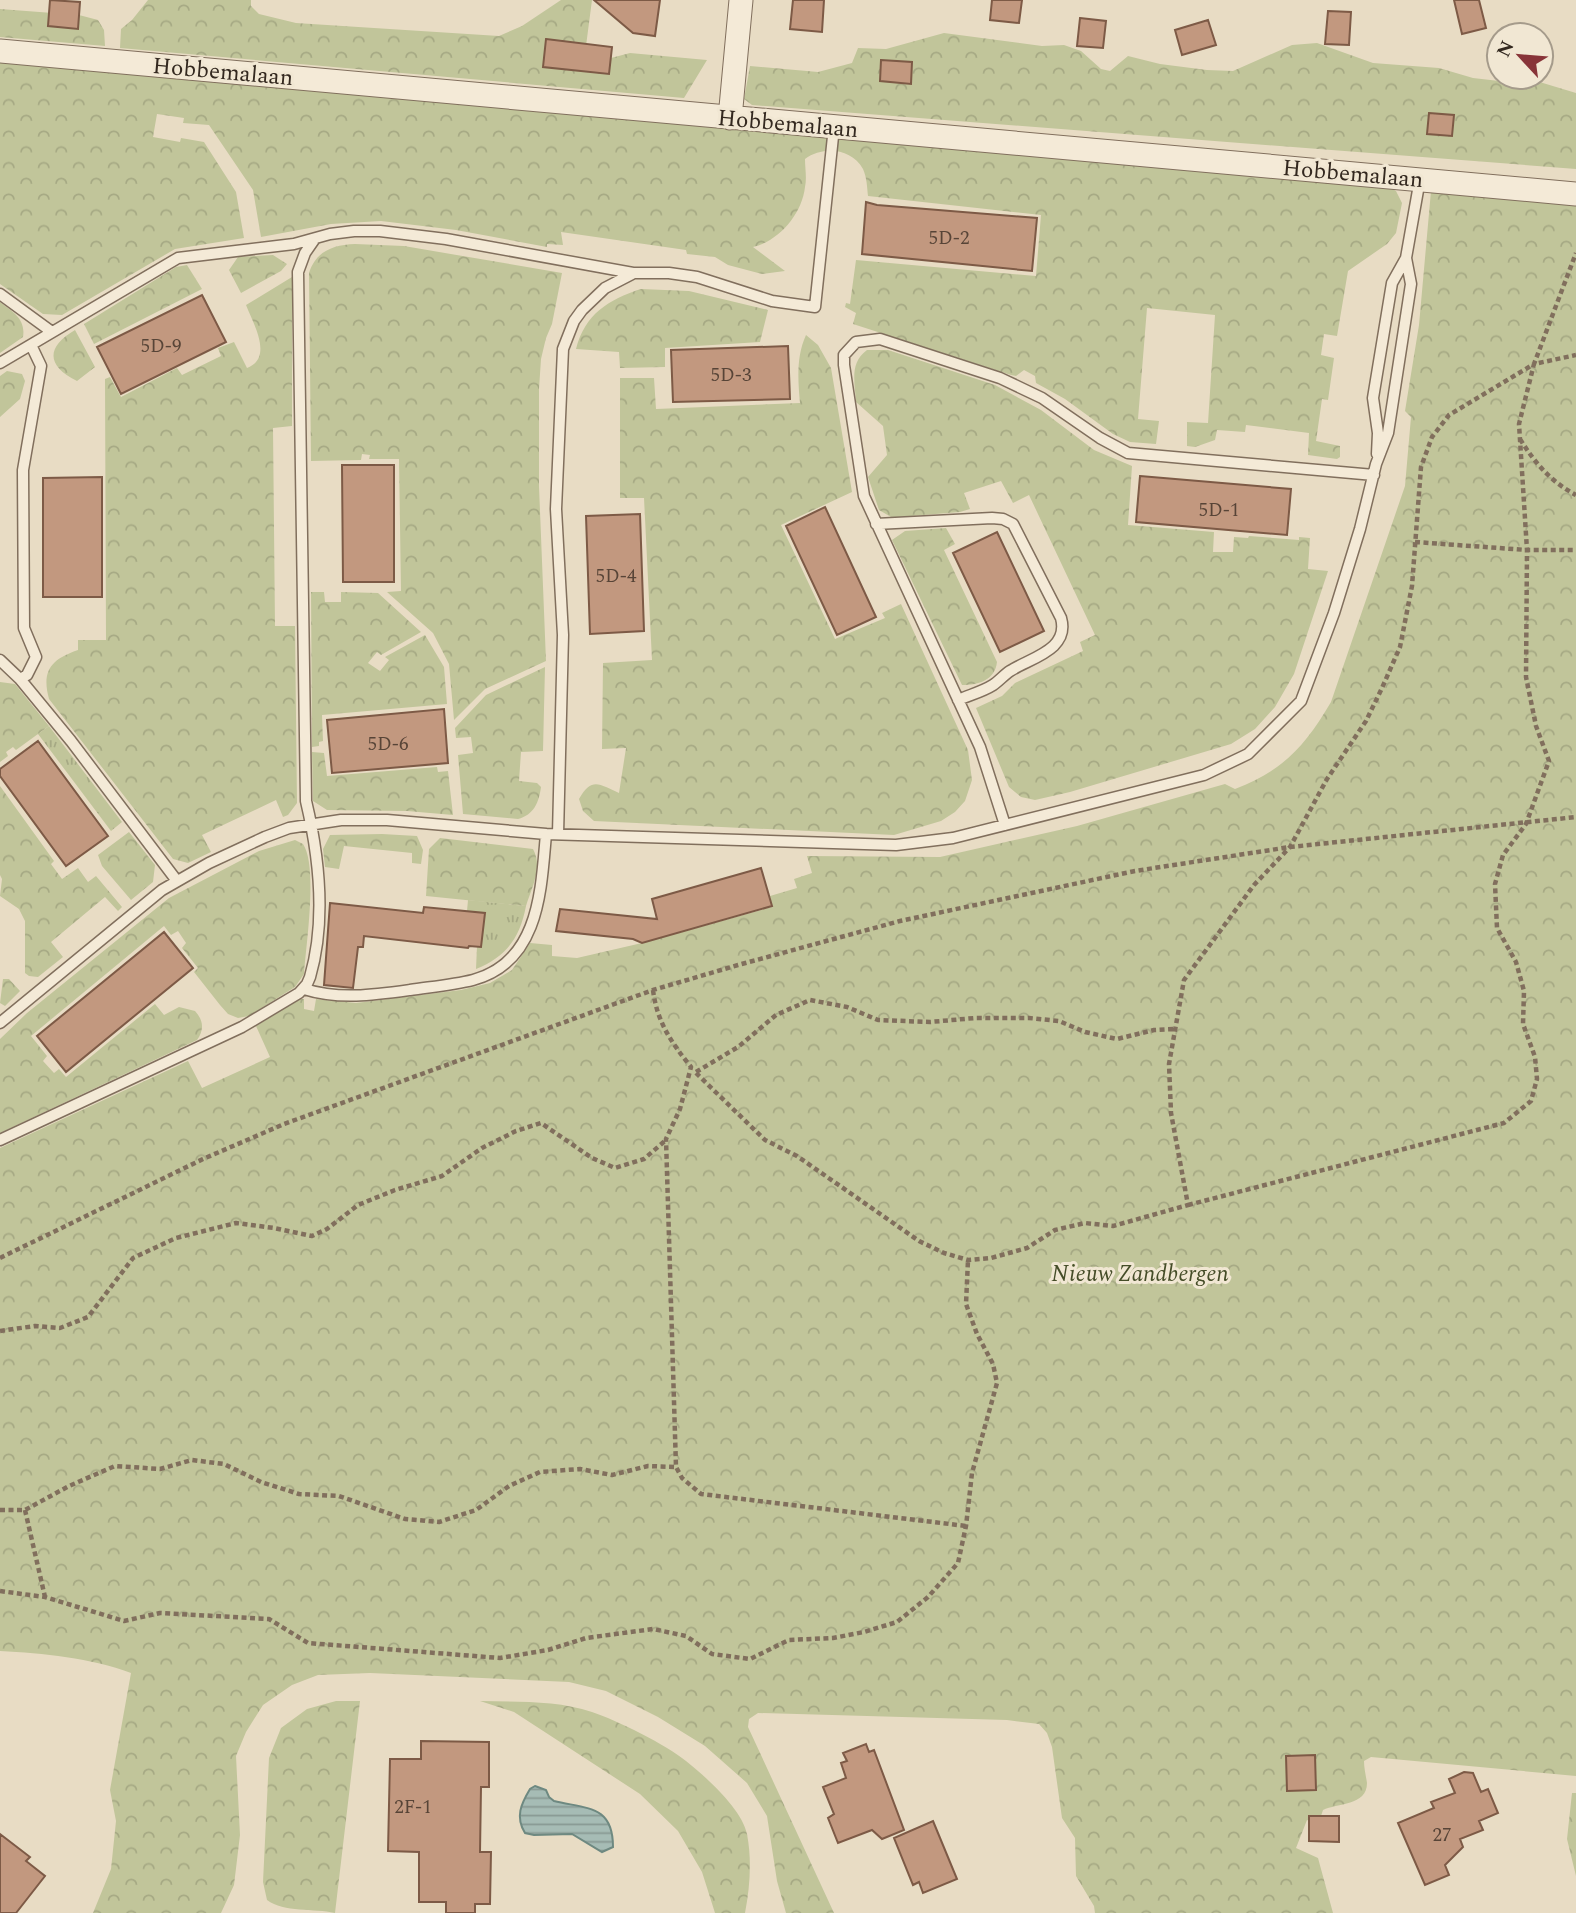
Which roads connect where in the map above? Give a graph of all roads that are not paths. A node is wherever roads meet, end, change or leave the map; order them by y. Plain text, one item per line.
1 (741, 0) edge
2 (0, 51) edge
3 (730, 118) junction
4 (834, 127) junction
5 (1420, 178) junction
6 (1576, 194) edge
7 (314, 240) junction
8 (1406, 258) junction
9 (633, 273) junction
10 (0, 294) edge
11 (51, 332) junction
12 (31, 345) junction
13 (0, 363) edge
14 (1375, 469) junction
15 (876, 524) junction
16 (0, 660) edge
17 (20, 680) junction
18 (958, 700) junction
19 (311, 824) junction
20 (1005, 825) junction
21 (552, 834) junction
22 (177, 881) junction
23 (304, 989) junction
24 (0, 1023) edge
25 (0, 1140) edge

1 - 3 street
2 - 3 street, Hobbemalaan
3 - 4 street, Hobbemalaan
4 - 5 street, Hobbemalaan
4 - 9 lane
5 - 6 street, Hobbemalaan
5 - 8 lane
7 - 9 lane
7 - 11 lane
7 - 19 lane
8 - 14 lane
8 - 14 lane
9 - 21 lane
10 - 11 lane
11 - 12 lane
12 - 13 lane
12 - 17 lane
14 - 15 lane
14 - 20 lane
15 - 18 lane
15 - 18 lane
16 - 17 lane
17 - 22 lane
18 - 20 lane
19 - 21 lane
19 - 22 lane
19 - 23 lane
20 - 21 lane
21 - 23 lane
22 - 24 lane
23 - 25 lane

